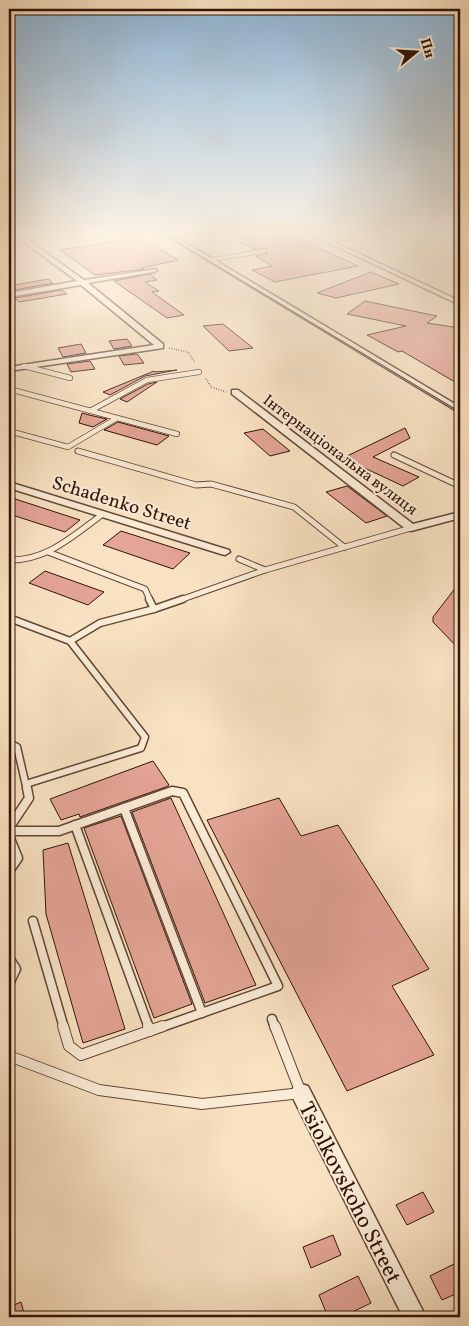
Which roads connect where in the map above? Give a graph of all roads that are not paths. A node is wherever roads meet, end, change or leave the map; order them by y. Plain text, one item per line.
1 (96, 294) edge
2 (266, 294) edge
3 (442, 294) edge
4 (460, 302) edge
5 (22, 365) junction
6 (10, 366) edge
7 (198, 372) dead end
8 (70, 378) dead end
9 (9, 389) edge
10 (235, 392) dead end
11 (460, 410) edge
12 (90, 411) junction
13 (116, 418) junction
14 (9, 431) edge
15 (177, 434) dead end
16 (78, 451) dead end
17 (394, 455) dead end
18 (9, 485) edge
19 (460, 486) edge
20 (103, 514) junction
21 (460, 515) edge
22 (412, 528) junction
23 (344, 548) junction
24 (48, 552) junction
25 (225, 552) dead end
26 (238, 559) dead end
27 (9, 560) edge
28 (265, 570) junction
29 (154, 609) junction
30 (9, 618) edge
31 (70, 641) junction
32 (9, 743) edge
33 (26, 784) junction
34 (124, 808) junction
35 (75, 825) junction
36 (9, 829) edge
37 (9, 836) edge
38 (9, 871) edge
39 (33, 921) dead end
40 (9, 958) edge
41 (9, 984) edge
42 (202, 1013) junction
43 (272, 1019) dead end
44 (150, 1031) junction
45 (9, 1056) edge
46 (301, 1093) junction
47 (415, 1317) edge

1 - 5 street
2 - 11 street
3 - 4 street
5 - 6 street
5 - 8 lane
7 - 12 lane
9 - 12 lane
10 - 22 street, Інтернаціональна вулиця
12 - 13 lane
13 - 14 lane
13 - 15 lane
16 - 23 lane
17 - 19 lane
18 - 20 street, Schadenko Street
20 - 24 lane
20 - 25 street, Schadenko Street
21 - 22 street, Інтернаціональна вулиця
22 - 23 lane
23 - 28 lane
24 - 27 lane
24 - 29 lane
26 - 28 lane
28 - 29 lane
29 - 31 lane
30 - 31 lane
31 - 33 lane
32 - 33 lane
33 - 36 lane
34 - 35 lane
34 - 42 lane
34 - 42 lane
35 - 36 lane
35 - 44 lane
37 - 38 lane
39 - 44 lane
40 - 41 lane
42 - 44 lane
43 - 46 lane
45 - 46 lane
46 - 47 street, Tsiolkovskoho Street

